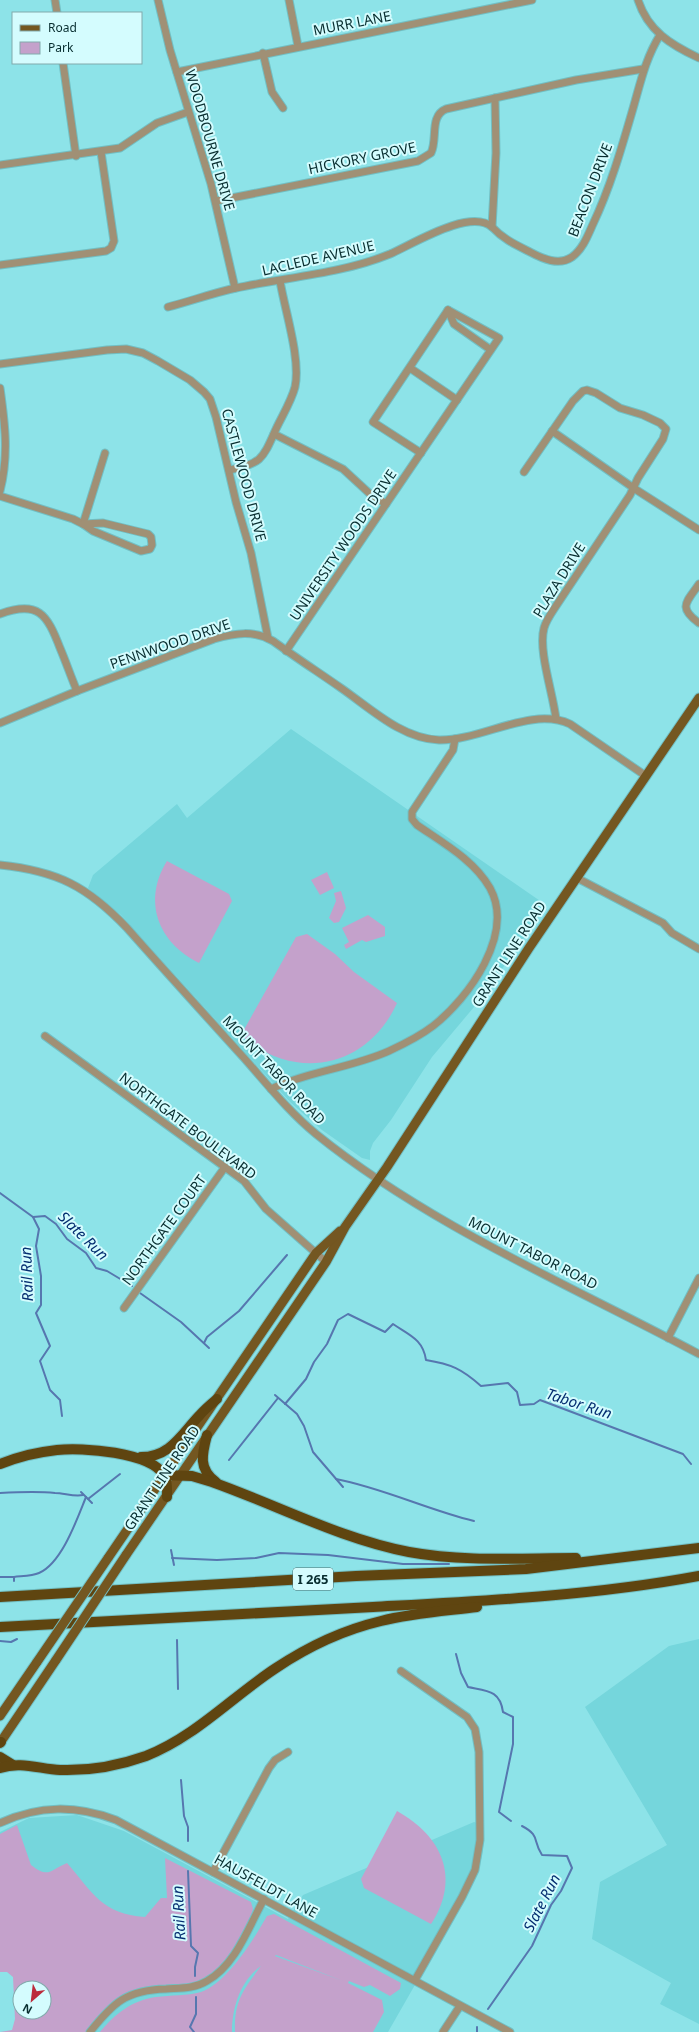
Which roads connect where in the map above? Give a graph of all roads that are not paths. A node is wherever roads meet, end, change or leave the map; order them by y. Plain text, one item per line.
1 (55, 0) edge
2 (158, 0) edge
3 (289, 0) edge
4 (532, 0) edge
5 (638, 0) edge
6 (57, 12) edge
7 (660, 35) junction
8 (298, 46) junction
9 (263, 53) junction
10 (699, 58) edge
11 (63, 64) edge
12 (643, 69) junction
13 (177, 72) junction
14 (495, 98) junction
15 (283, 108) dead end
16 (188, 112) junction
17 (101, 152) junction
18 (76, 156) junction
19 (0, 165) edge
20 (216, 201) junction
21 (492, 227) junction
22 (0, 265) edge
23 (280, 281) junction
24 (235, 288) junction
25 (168, 308) dead end
26 (448, 310) junction
27 (491, 350) junction
28 (0, 364) edge
29 (410, 368) junction
30 (0, 388) edge
31 (457, 400) junction
32 (552, 431) junction
33 (274, 434) junction
34 (105, 453) dead end
35 (421, 453) junction
36 (229, 470) junction
37 (524, 472) dead end
38 (634, 488) junction
39 (0, 491) edge
40 (0, 496) edge
41 (386, 504) junction
42 (83, 524) junction
43 (699, 530) edge
44 (699, 584) edge
45 (0, 614) edge
46 (699, 623) edge
47 (268, 638) junction
48 (286, 651) junction
49 (77, 691) junction
50 (699, 698) edge
51 (556, 719) junction
52 (0, 723) edge
53 (455, 739) junction
54 (646, 776) junction
55 (0, 865) edge
56 (577, 878) junction
57 (699, 949) edge
58 (45, 1036) dead end
59 (271, 1089) junction
60 (225, 1167) junction
61 (379, 1178) junction
62 (345, 1227) junction
63 (316, 1253) junction
64 (326, 1262) junction
65 (699, 1278) edge
66 (124, 1308) dead end
67 (668, 1338) junction
68 (699, 1354) edge
69 (217, 1399) junction
70 (207, 1435) junction
71 (138, 1457) junction
72 (0, 1464) edge
73 (164, 1475) junction
74 (180, 1475) junction
75 (225, 1486) junction
76 (167, 1497) junction
77 (699, 1548) edge
78 (626, 1558) junction
79 (699, 1576) edge
80 (554, 1595) junction
81 (0, 1597) edge
82 (0, 1626) edge
83 (401, 1671) dead end
84 (0, 1716) edge
85 (0, 1743) edge
86 (288, 1752) dead end
87 (0, 1758) edge
88 (13, 1765) junction
89 (0, 1768) edge
90 (0, 1823) edge
91 (213, 1872) junction
92 (264, 1899) junction
93 (415, 1980) junction
94 (460, 2006) junction
95 (90, 2032) edge
96 (443, 2032) edge
97 (510, 2032) edge

1 - 6 street
2 - 13 street, WOODBOURNE DRIVE
3 - 8 street
4 - 8 street, MURR LANE
5 - 7 street
7 - 10 street
7 - 12 street, BEACON DRIVE
8 - 9 street, MURR LANE
9 - 13 street, MURR LANE
9 - 15 street
11 - 18 street
12 - 14 street, HICKORY GROVE
12 - 21 street, BEACON DRIVE
13 - 16 street, WOODBOURNE DRIVE
14 - 20 street, HICKORY GROVE
14 - 21 street
16 - 17 street
16 - 20 street, WOODBOURNE DRIVE
17 - 18 street
17 - 22 street
18 - 19 street
20 - 24 street, WOODBOURNE DRIVE
21 - 23 street, LACLEDE AVENUE
23 - 24 street, LACLEDE AVENUE
23 - 33 street
24 - 25 street, LACLEDE AVENUE
26 - 27 street
26 - 27 street, UNIVERSITY WOODS DRIVE
26 - 29 street
27 - 31 street, UNIVERSITY WOODS DRIVE
28 - 36 street, CASTLEWOOD DRIVE
29 - 31 street
29 - 35 street
30 - 39 street
31 - 35 street, UNIVERSITY WOODS DRIVE
32 - 37 street, PLAZA DRIVE
32 - 38 street
32 - 38 street, PLAZA DRIVE
33 - 36 street
33 - 41 street
34 - 42 street
35 - 41 street, UNIVERSITY WOODS DRIVE
36 - 47 street, CASTLEWOOD DRIVE
38 - 43 street
38 - 51 street, PLAZA DRIVE
40 - 42 street
41 - 48 street, UNIVERSITY WOODS DRIVE
42 - 42 street
44 - 46 street
45 - 49 street
47 - 48 street, PENNWOOD DRIVE
47 - 49 street, PENNWOOD DRIVE
48 - 53 street, PENNWOOD DRIVE
49 - 52 street, PENNWOOD DRIVE
50 - 54 main road, GRANT LINE ROAD
51 - 53 street
51 - 54 street
53 - 59 street
54 - 56 main road, GRANT LINE ROAD
55 - 59 street, MOUNT TABOR ROAD
56 - 57 street
56 - 61 main road, GRANT LINE ROAD
58 - 60 street, NORTHGATE BOULEVARD
59 - 61 street, MOUNT TABOR ROAD
60 - 63 street, NORTHGATE BOULEVARD
60 - 66 street, NORTHGATE COURT
61 - 62 main road, GRANT LINE ROAD
61 - 67 street, MOUNT TABOR ROAD
62 - 63 main road, GRANT LINE ROAD
62 - 64 main road, GRANT LINE ROAD
63 - 64 street, NORTHGATE BOULEVARD
63 - 69 main road, GRANT LINE ROAD
64 - 70 main road, GRANT LINE ROAD
65 - 67 street
67 - 68 street, MOUNT TABOR ROAD
69 - 71 highway
69 - 73 main road, GRANT LINE ROAD
70 - 74 main road, GRANT LINE ROAD
70 - 75 highway
71 - 72 highway
71 - 73 highway
73 - 74 highway
73 - 76 highway
73 - 84 main road, GRANT LINE ROAD, bridge
74 - 75 highway
74 - 76 main road, GRANT LINE ROAD
75 - 78 highway
76 - 85 main road, GRANT LINE ROAD, bridge
77 - 78 highway, I 265
78 - 81 highway, I 265
79 - 80 highway, I 265
80 - 82 highway, I 265
80 - 88 highway
83 - 93 street
86 - 91 street
87 - 88 highway
88 - 89 highway
90 - 91 street, HAUSFELDT LANE
91 - 92 street, HAUSFELDT LANE
92 - 93 street, HAUSFELDT LANE
92 - 95 street
93 - 94 street, HAUSFELDT LANE
94 - 96 street
94 - 97 street, HAUSFELDT LANE

